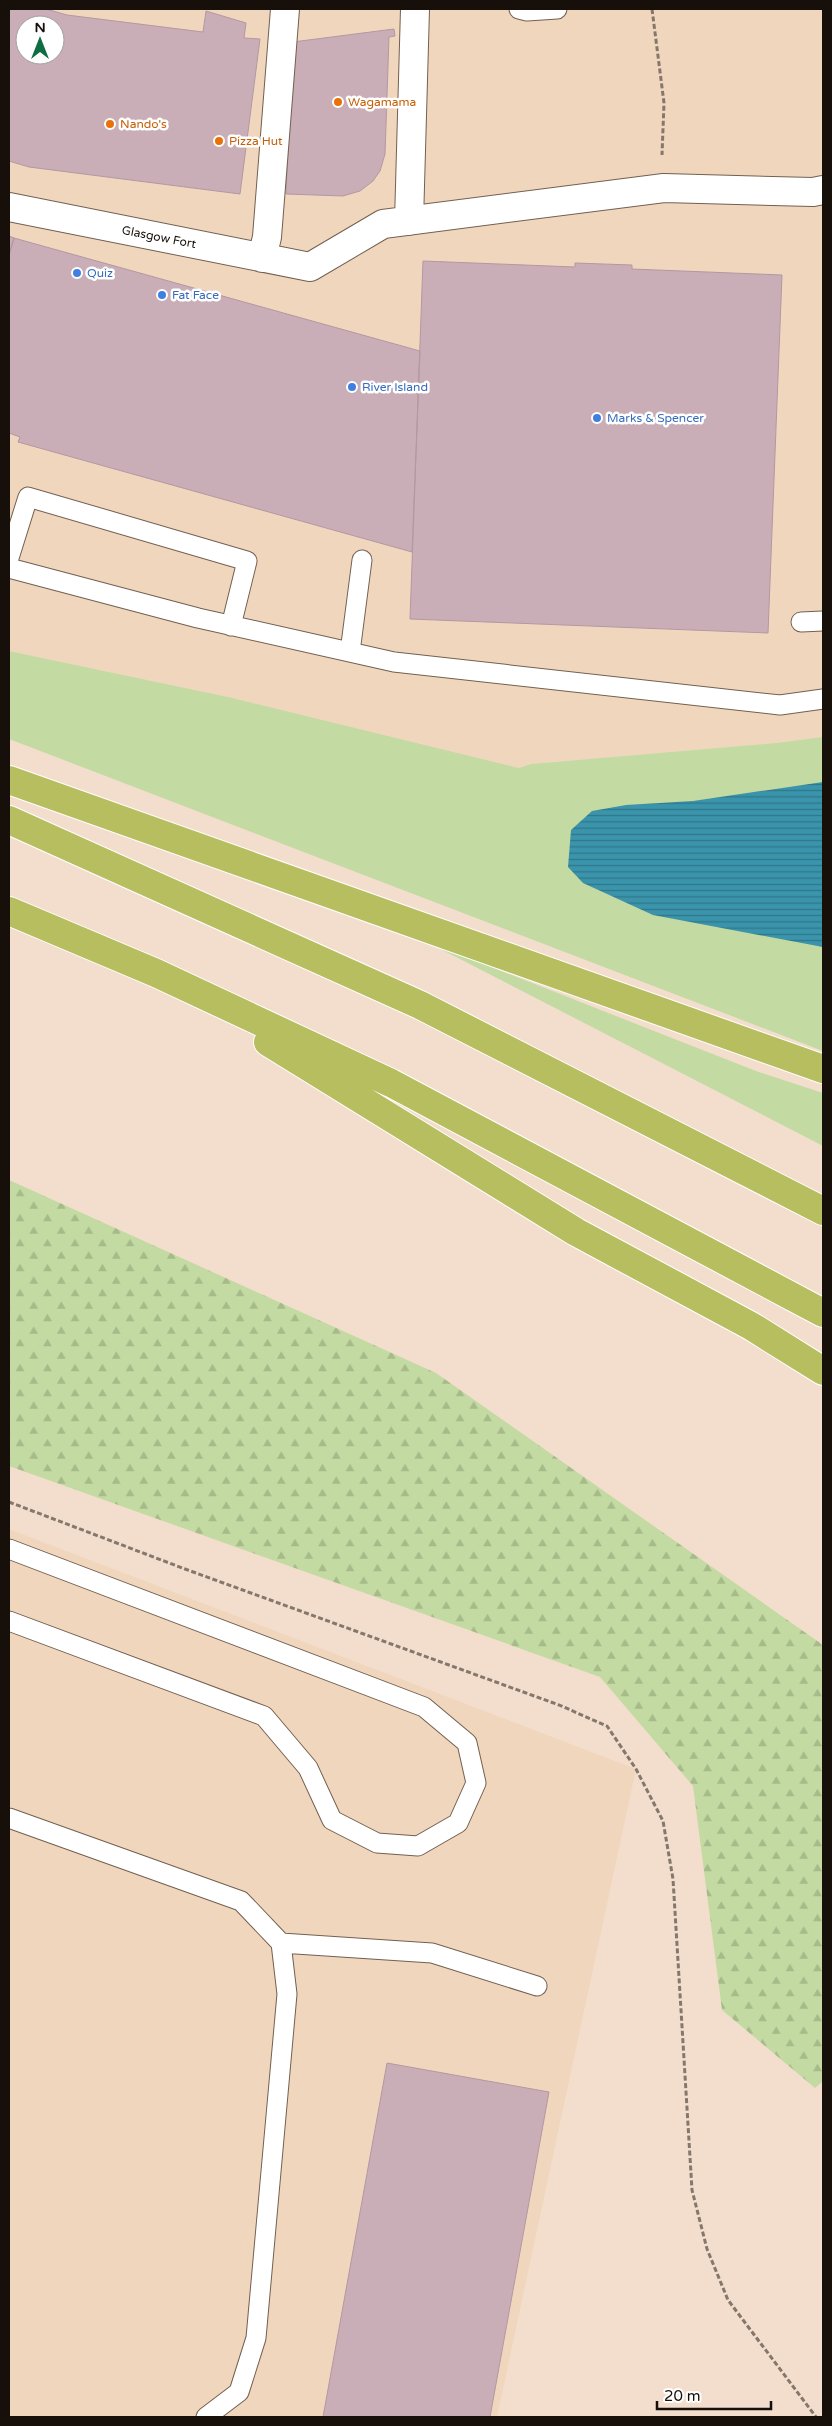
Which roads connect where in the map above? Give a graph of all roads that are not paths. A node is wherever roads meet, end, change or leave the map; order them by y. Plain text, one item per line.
1 (286, 9) edge
2 (415, 9) edge
3 (519, 9) edge
4 (557, 9) edge
5 (823, 190) edge
6 (9, 207) edge
7 (409, 221) junction
8 (262, 258) junction
9 (9, 558) edge
10 (362, 560) dead end
11 (9, 568) edge
12 (823, 621) edge
13 (801, 622) dead end
14 (231, 626) junction
15 (350, 652) junction
16 (823, 699) edge
17 (9, 780) edge
18 (9, 820) edge
19 (9, 911) edge
20 (156, 973) junction
21 (823, 1070) edge
22 (823, 1211) edge
23 (823, 1312) edge
24 (823, 1371) edge
25 (9, 1549) edge
26 (9, 1621) edge
27 (9, 1818) edge
28 (281, 1943) junction
29 (537, 1986) dead end
30 (206, 2417) edge

1 - 8 street
2 - 7 street
3 - 4 lane
5 - 7 street
6 - 8 street, Glasgow Fort
7 - 8 street, Glasgow Fort
9 - 14 lane
10 - 15 lane
11 - 14 lane
12 - 13 lane
14 - 15 lane
15 - 16 lane
17 - 21 highway
18 - 22 highway
19 - 20 highway
20 - 23 highway
20 - 24 highway
25 - 26 lane
27 - 28 lane
28 - 29 lane
28 - 30 lane

